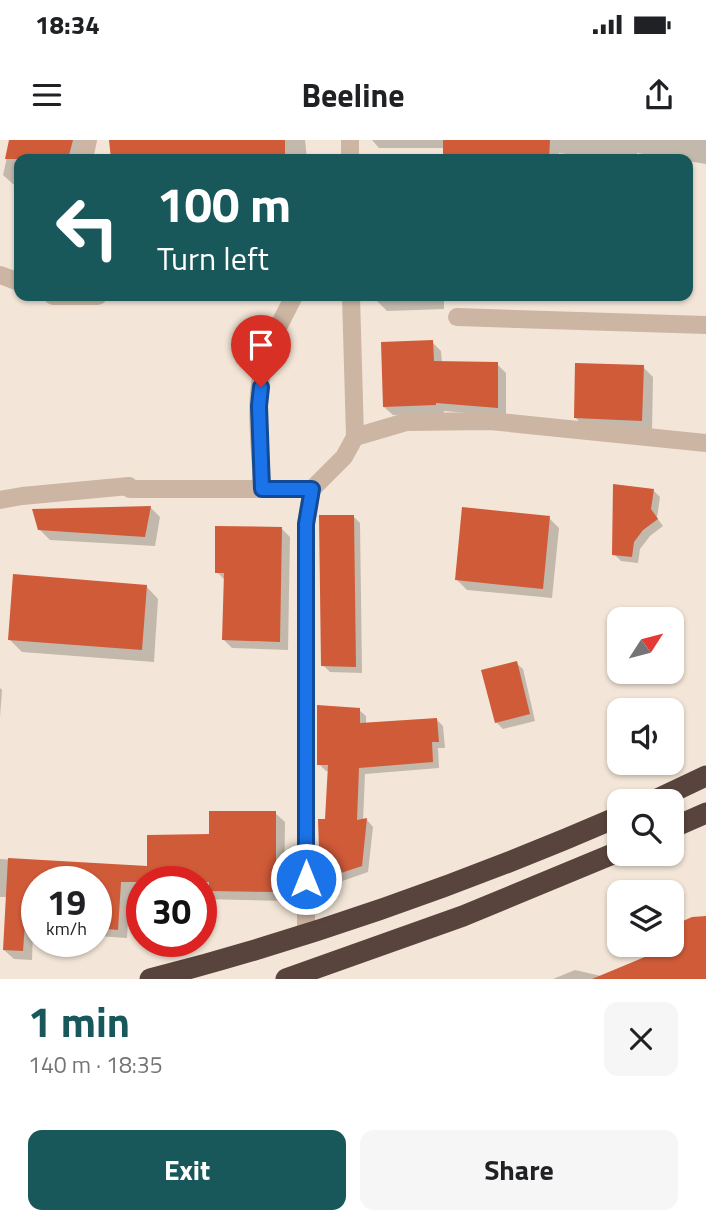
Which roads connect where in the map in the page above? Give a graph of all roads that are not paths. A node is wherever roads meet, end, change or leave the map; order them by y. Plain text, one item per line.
1 (291, 301) edge
2 (351, 301) edge
3 (457, 317) dead end
4 (706, 325) edge
5 (355, 437) junction
6 (706, 443) edge
7 (262, 489) junction
8 (312, 489) junction
9 (0, 500) edge
10 (706, 776) edge
11 (678, 789) edge
12 (706, 813) edge
13 (607, 821) edge
14 (684, 823) edge
15 (607, 856) edge
16 (306, 934) junction
17 (150, 979) edge
18 (286, 979) edge

1 - 7 street
2 - 5 street
3 - 4 street
5 - 6 street
5 - 8 street
7 - 8 street
7 - 9 street
8 - 16 street
10 - 11 highway
12 - 14 highway
13 - 16 highway
15 - 18 highway
16 - 17 highway

